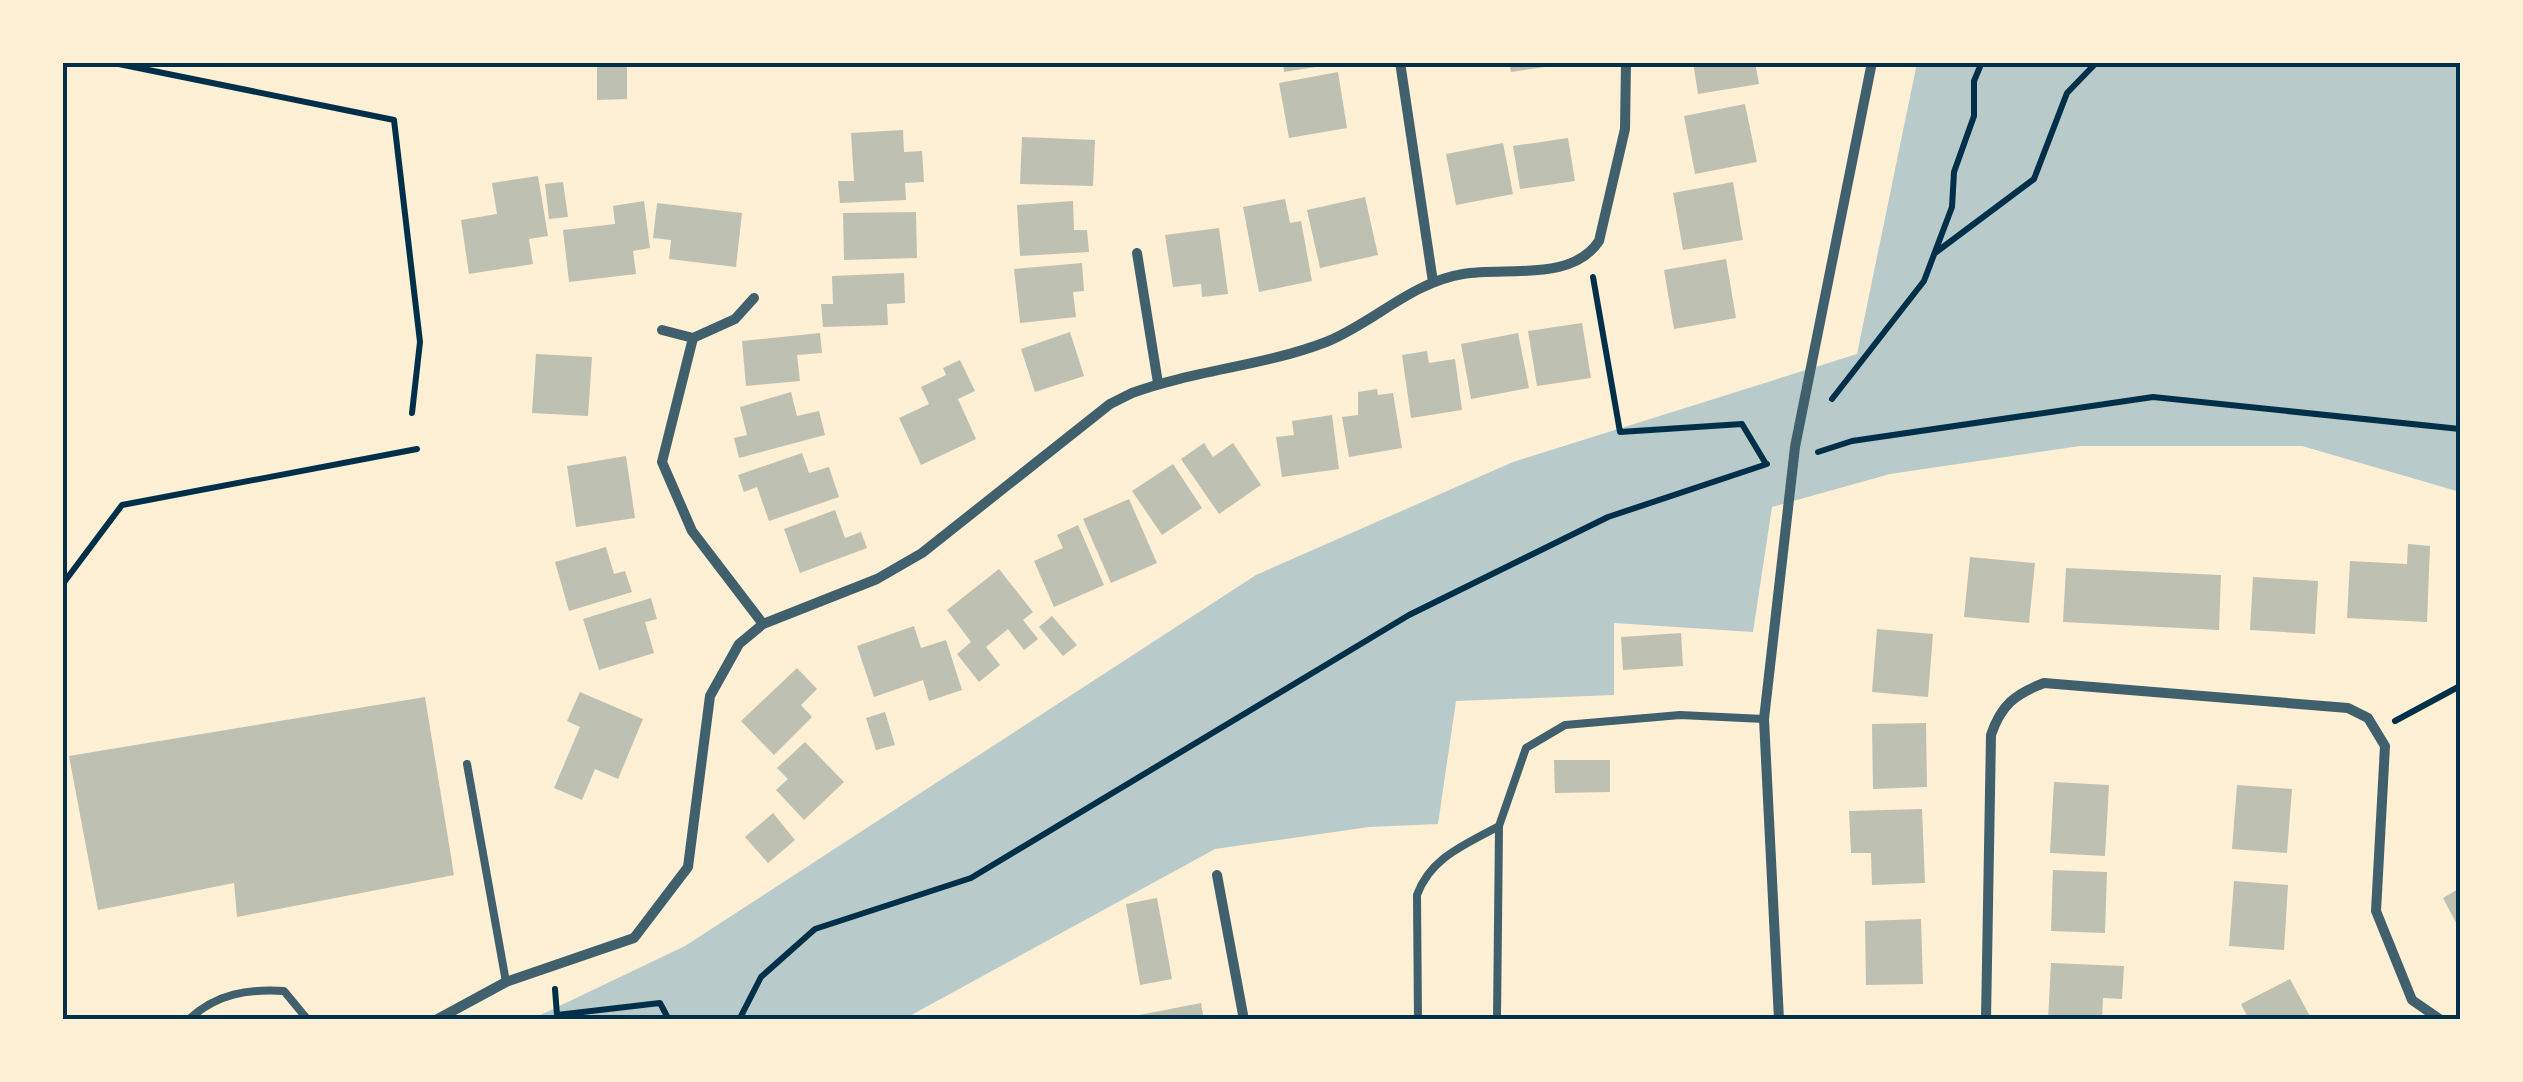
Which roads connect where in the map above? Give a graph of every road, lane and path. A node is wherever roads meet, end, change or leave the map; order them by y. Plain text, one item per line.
1 (109, 62) edge
2 (1400, 62) edge
3 (1626, 62) edge
4 (1872, 62) edge
5 (1982, 62) edge
6 (2097, 62) edge
7 (1137, 253) dead end
8 (1933, 255) junction
9 (1589, 256) junction
10 (1433, 282) junction
11 (754, 298) dead end
12 (662, 330) dead end
13 (693, 338) junction
14 (1158, 383) junction
15 (412, 414) dead end
16 (2460, 429) edge
17 (418, 449) dead end
18 (1795, 453) junction
19 (1766, 464) junction
20 (62, 585) edge
21 (763, 624) junction
22 (2460, 686) edge
23 (1764, 719) junction
24 (2379, 729) junction
25 (467, 764) dead end
26 (1499, 826) junction
27 (1217, 875) dead end
28 (558, 964) junction
29 (506, 982) junction
30 (571, 1017) edge
31 (188, 1020) edge
32 (308, 1020) edge
33 (436, 1020) edge
34 (669, 1020) edge
35 (739, 1020) edge
36 (1244, 1020) edge
37 (1418, 1020) edge
38 (1497, 1020) edge
39 (1779, 1020) edge
40 (1986, 1020) edge
41 (2440, 1020) edge

1 - 15 path
2 - 10 street
3 - 9 street
4 - 18 street
5 - 8 path
6 - 8 path
7 - 14 street
8 - 18 path
9 - 10 street
9 - 19 path
10 - 14 street
11 - 13 street
12 - 13 street
13 - 21 street
14 - 21 street
16 - 18 path
17 - 20 path
18 - 19 path
18 - 23 street
19 - 35 path
21 - 28 street
22 - 24 path
23 - 26 lane
23 - 39 street
24 - 40 street
24 - 41 street
25 - 29 lane
26 - 37 lane
26 - 38 lane
27 - 36 street
28 - 29 street
28 - 30 path
29 - 33 street
30 - 34 path
31 - 32 lane

